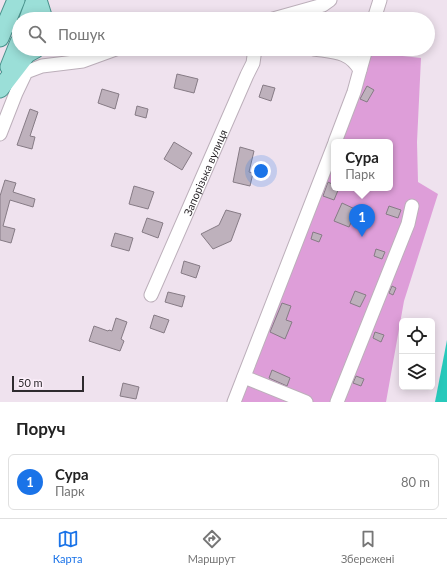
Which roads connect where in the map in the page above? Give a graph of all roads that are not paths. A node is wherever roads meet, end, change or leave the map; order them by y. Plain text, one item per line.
1 (16, 0) edge
2 (35, 0) edge
3 (38, 0) edge
4 (330, 0) edge
5 (380, 0) edge
6 (13, 12) edge
7 (31, 12) edge
8 (42, 12) edge
9 (298, 12) edge
10 (376, 12) edge
11 (12, 15) edge
12 (8, 30) edge
13 (13, 56) edge
14 (26, 56) edge
15 (97, 56) edge
16 (254, 56) edge
17 (346, 56) edge
18 (364, 56) edge
19 (360, 70) junction
20 (0, 90) edge
21 (0, 134) edge
22 (336, 139) edge
23 (331, 151) edge
24 (412, 206) dead end
25 (151, 296) dead end
26 (244, 377) junction
27 (234, 402) edge
28 (306, 402) edge
29 (337, 402) edge

1 - 6 main road
2 - 7 main road
3 - 8 main road
4 - 9 street
5 - 10 street
11 - 12 main road
13 - 20 main road
14 - 20 main road
15 - 21 street
16 - 25 street, Запорізька вулиця
17 - 19 street
18 - 19 street
19 - 22 street
23 - 26 street
24 - 29 street
26 - 27 street
26 - 28 street

